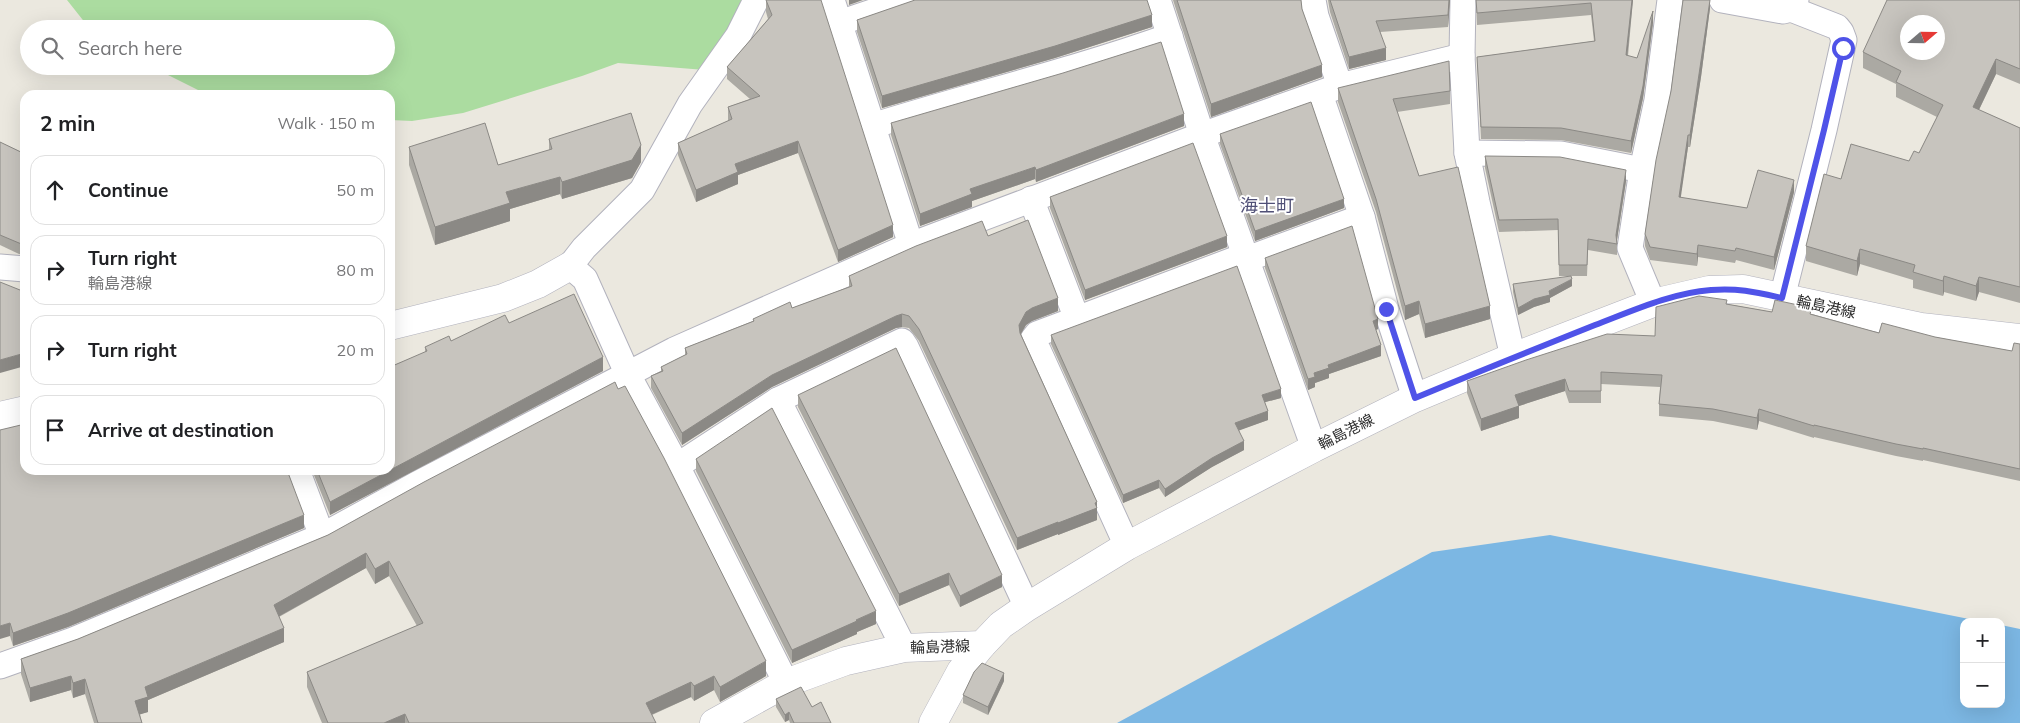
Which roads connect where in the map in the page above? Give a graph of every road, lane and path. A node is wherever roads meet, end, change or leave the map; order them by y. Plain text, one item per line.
1 (756, 0) edge
2 (832, 0) edge
3 (908, 0) edge
4 (1158, 0) edge
5 (1313, 0) edge
6 (1463, 0) edge
7 (1670, 0) edge
8 (1722, 0) edge
9 (1793, 4) edge
10 (839, 23) junction
11 (1170, 36) junction
12 (1462, 56) junction
13 (1330, 90) junction
14 (872, 126) junction
15 (1202, 135) junction
16 (1467, 153) junction
17 (1642, 170) junction
18 (1030, 199) junction
19 (1362, 217) junction
20 (911, 245) junction
21 (1245, 258) junction
22 (570, 266) junction
23 (0, 267) edge
24 (20, 269) edge
25 (1782, 298) junction
26 (1653, 303) junction
27 (1077, 319) junction
28 (395, 325) edge
29 (2020, 338) edge
30 (1513, 357) junction
31 (628, 375) junction
32 (1415, 398) junction
33 (778, 400) junction
34 (20, 411) edge
35 (0, 416) edge
36 (1314, 448) junction
37 (677, 466) junction
38 (298, 475) edge
39 (322, 536) junction
40 (1127, 546) junction
41 (1027, 606) junction
42 (982, 645) junction
43 (904, 648) junction
44 (0, 666) edge
45 (786, 683) junction
46 (930, 719) edge
47 (714, 723) edge

1 - 22 street
2 - 10 street
3 - 10 street
4 - 11 street
5 - 13 street
6 - 12 street
7 - 17 street
8 - 9 street
9 - 25 street
10 - 14 street
11 - 14 street
11 - 15 street
12 - 13 street
12 - 16 street
13 - 15 street
13 - 19 street
14 - 20 street
15 - 18 street
15 - 21 street
16 - 17 street
16 - 30 street
17 - 26 street
18 - 20 street
18 - 27 street
19 - 21 street
19 - 32 street
20 - 31 street
21 - 27 street
21 - 36 street
22 - 28 main road
22 - 31 street
23 - 24 street
25 - 26 main road, 輪島港線
25 - 29 main road, 輪島港線
26 - 30 main road, 輪島港線
27 - 40 street
30 - 32 main road, 輪島港線
31 - 37 street
31 - 39 street
32 - 36 main road, 輪島港線
33 - 37 street
33 - 41 street
33 - 43 street
34 - 35 main road
36 - 40 main road, 輪島港線
37 - 45 street
38 - 39 street
39 - 44 street
40 - 41 main road, 輪島港線
41 - 42 main road, 輪島港線
42 - 43 main road, 輪島港線
42 - 46 main road
43 - 45 main road, 輪島港線
45 - 47 main road, 輪島港線

